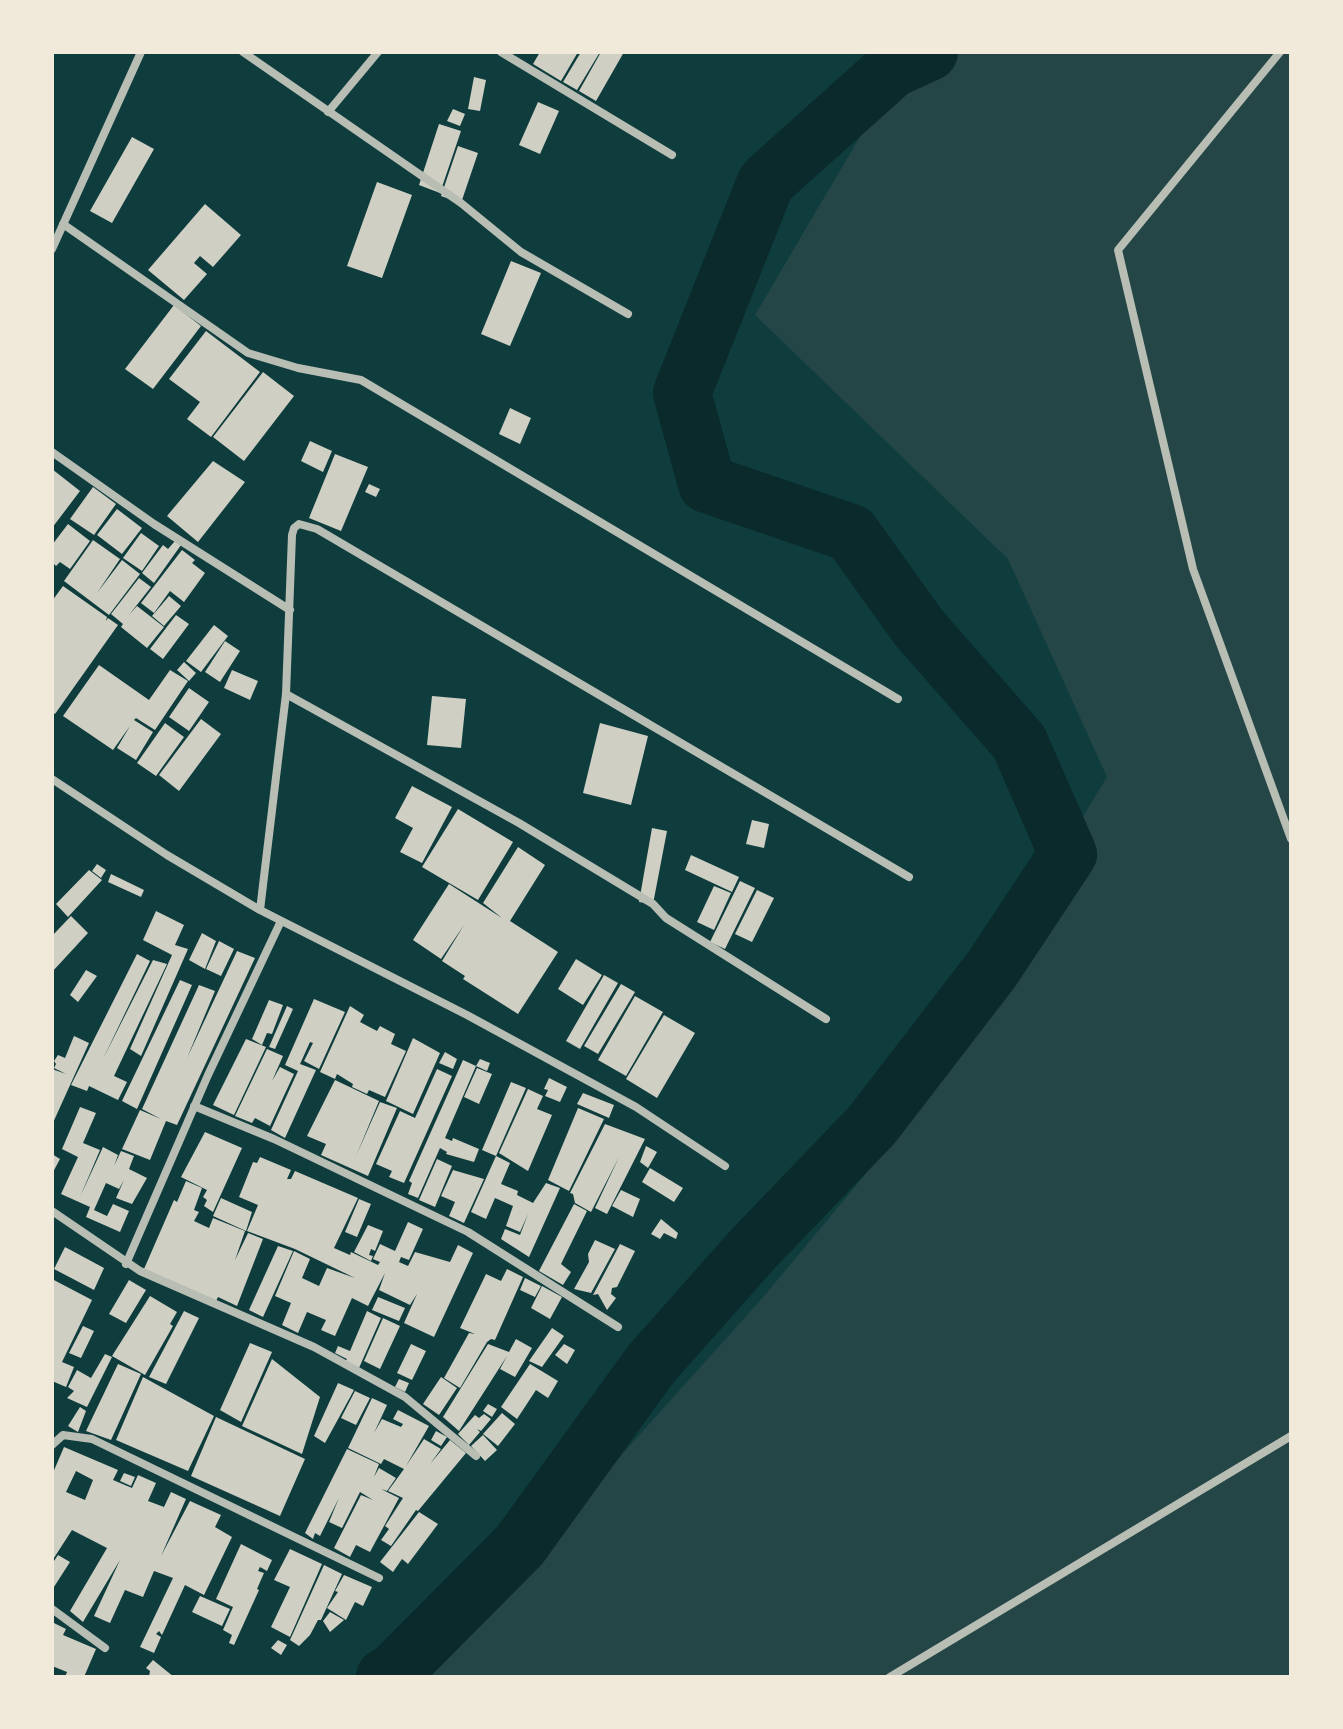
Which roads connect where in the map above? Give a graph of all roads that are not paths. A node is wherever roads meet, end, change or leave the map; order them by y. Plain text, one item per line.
1 (141, 52) edge
2 (243, 52) edge
3 (378, 52) edge
4 (501, 52) edge
5 (1280, 52) edge
6 (328, 112) junction
7 (672, 155) dead end
8 (63, 224) junction
9 (52, 249) edge
10 (628, 314) dead end
11 (52, 452) edge
12 (290, 610) junction
13 (286, 694) junction
14 (898, 699) dead end
15 (52, 779) edge
16 (1291, 839) edge
17 (909, 877) dead end
18 (260, 910) junction
19 (281, 921) junction
20 (826, 1019) dead end
21 (194, 1106) junction
22 (725, 1166) dead end
23 (52, 1211) edge
24 (126, 1264) junction
25 (618, 1327) dead end
26 (1291, 1436) edge
27 (52, 1445) edge
28 (476, 1456) dead end
29 (379, 1578) dead end
30 (52, 1609) edge
31 (105, 1648) dead end
32 (890, 1677) edge

1 - 8 street
2 - 6 street
3 - 6 street
4 - 7 street
5 - 16 street
6 - 10 street
8 - 9 street
8 - 14 street
11 - 12 street
12 - 13 street
12 - 17 street
13 - 18 street
13 - 20 street
15 - 18 street
18 - 19 street
19 - 21 street
19 - 22 street
21 - 24 street
21 - 25 street
23 - 24 street
24 - 28 street
26 - 32 street
27 - 29 street
30 - 31 street

